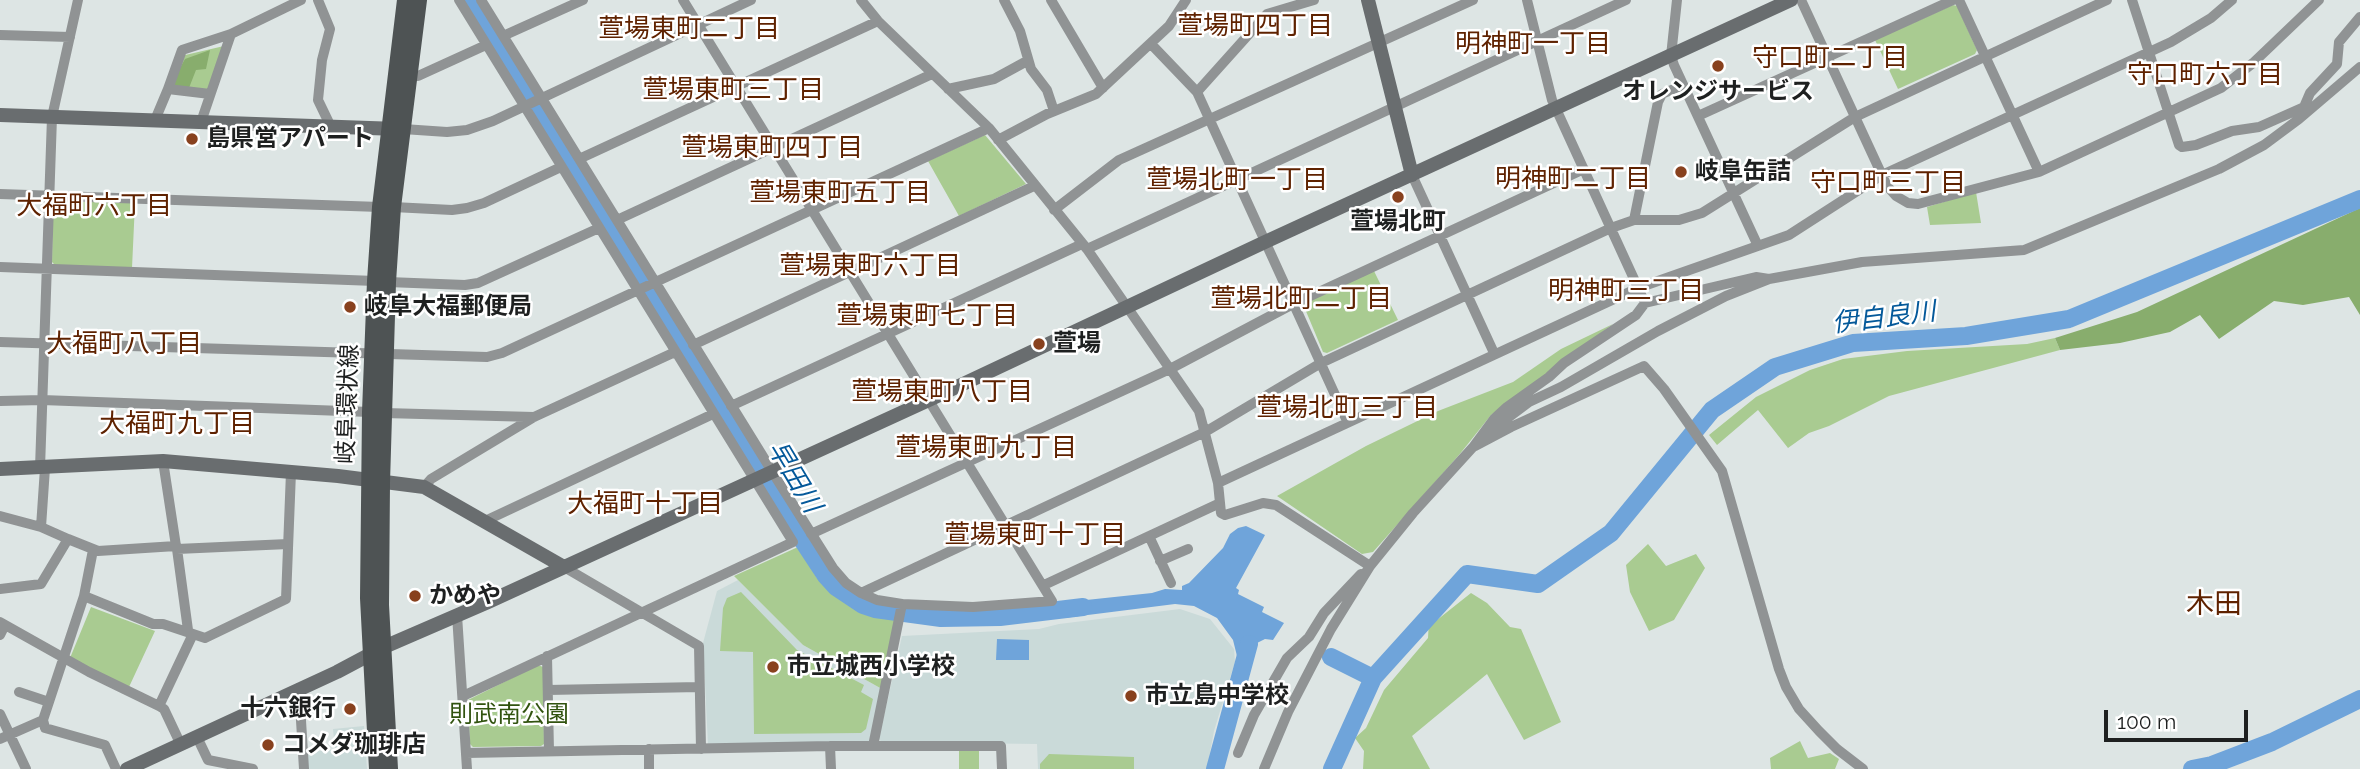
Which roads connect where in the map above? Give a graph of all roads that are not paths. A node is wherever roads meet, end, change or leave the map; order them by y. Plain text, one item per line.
1 (78, 0) edge
2 (301, 0) edge
3 (318, 0) edge
4 (405, 0) edge
5 (419, 0) edge
6 (459, 0) edge
7 (481, 0) edge
8 (583, 0) edge
9 (683, 0) edge
10 (751, 0) edge
11 (861, 0) edge
12 (1004, 0) edge
13 (1051, 0) edge
14 (1186, 0) edge
15 (1314, 0) edge
16 (1368, 0) edge
17 (1473, 0) edge
18 (1527, 0) edge
19 (1626, 0) edge
20 (1676, 0) edge
21 (1791, 0) edge
22 (1801, 0) edge
23 (1953, 0) edge
24 (1959, 0) edge
25 (2107, 0) edge
26 (2132, 0) edge
27 (2232, 0) edge
28 (2319, 0) edge
29 (2360, 17) edge
30 (878, 21) junction
31 (698, 24) junction
32 (231, 34) junction
33 (0, 35) edge
34 (503, 36) junction
35 (70, 37) junction
36 (1537, 42) junction
37 (1380, 43) junction
38 (1151, 44) junction
39 (486, 45) junction
40 (2149, 52) junction
41 (1671, 56) junction
42 (1985, 56) junction
43 (1828, 58) junction
44 (1027, 61) junction
45 (2360, 67) edge
46 (932, 74) junction
47 (409, 76) junction
48 (1683, 85) junction
49 (737, 87) junction
50 (1103, 88) junction
51 (168, 89) junction
52 (948, 89) junction
53 (1197, 92) junction
54 (210, 94) junction
55 (539, 97) junction
56 (525, 105) junction
57 (1395, 108) junction
58 (1555, 109) junction
59 (1054, 111) junction
60 (2169, 112) junction
61 (0, 115) edge
62 (2012, 115) junction
63 (1698, 116) junction
64 (52, 117) junction
65 (1855, 117) junction
66 (155, 120) junction
67 (1210, 121) junction
68 (201, 122) junction
69 (331, 127) junction
70 (989, 128) junction
71 (396, 129) junction
72 (998, 140) junction
73 (774, 147) junction
74 (579, 159) junction
75 (561, 167) junction
76 (1584, 169) junction
77 (2039, 172) junction
78 (1412, 174) junction
79 (1882, 175) junction
80 (1238, 180) junction
81 (1034, 186) junction
82 (1734, 193) junction
83 (0, 194) edge
84 (49, 196) junction
85 (387, 207) junction
86 (813, 210) junction
87 (1054, 210) junction
88 (617, 220) junction
89 (1634, 220) junction
90 (599, 228) junction
91 (1611, 228) junction
92 (1441, 235) junction
93 (1265, 242) junction
94 (1758, 246) junction
95 (1085, 247) junction
96 (0, 267) edge
97 (47, 269) junction
98 (850, 272) junction
99 (1769, 279) junction
100 (381, 282) junction
101 (653, 283) junction
102 (1638, 288) junction
103 (639, 290) junction
104 (1468, 294) junction
105 (1293, 303) junction
106 (1645, 303) junction
107 (1127, 307) junction
108 (888, 334) junction
109 (0, 342) edge
110 (44, 343) junction
111 (693, 345) junction
112 (675, 352) junction
113 (1494, 353) junction
114 (379, 355) junction
115 (1321, 363) junction
116 (1170, 369) junction
117 (42, 400) junction
118 (929, 400) junction
119 (0, 401) edge
120 (731, 405) junction
121 (377, 412) junction
122 (713, 415) junction
123 (534, 417) junction
124 (1347, 421) junction
125 (1206, 432) junction
126 (1483, 432) junction
127 (1474, 446) junction
128 (163, 461) junction
129 (967, 462) junction
130 (42, 468) junction
131 (0, 470) edge
132 (291, 472) junction
133 (763, 475) junction
134 (375, 482) junction
135 (1218, 483) junction
136 (424, 487) junction
137 (1220, 503) junction
138 (0, 516) edge
139 (485, 521) junction
140 (1006, 525) junction
141 (41, 527) junction
142 (811, 534) junction
143 (1149, 537) junction
144 (68, 539) junction
145 (288, 544) junction
146 (176, 547) junction
147 (1188, 549) dead end
148 (93, 550) junction
149 (1160, 561) junction
150 (1370, 566) junction
151 (564, 567) junction
152 (1171, 583) dead end
153 (1044, 585) junction
154 (0, 589) edge
155 (861, 593) junction
156 (84, 596) junction
157 (902, 605) junction
158 (640, 613) junction
159 (457, 615) junction
160 (2, 627) edge
161 (190, 632) junction
162 (376, 651) junction
163 (547, 656) junction
164 (64, 659) junction
165 (699, 687) junction
166 (299, 688) junction
167 (548, 690) junction
168 (19, 692) dead end
169 (463, 696) junction
170 (49, 702) junction
171 (159, 706) junction
172 (0, 714) edge
173 (43, 720) junction
174 (5, 737) edge
175 (197, 737) junction
176 (181, 745) junction
177 (830, 746) junction
178 (873, 746) junction
179 (701, 748) junction
180 (649, 749) junction
181 (549, 751) junction
182 (466, 753) junction
183 (1238, 753) dead end
184 (26, 769) edge
185 (116, 769) edge
186 (127, 769) edge
187 (253, 769) edge
188 (304, 769) edge
189 (377, 769) edge
190 (390, 769) edge
191 (467, 769) edge
192 (649, 769) edge
193 (831, 769) edge
194 (1002, 769) edge
195 (1264, 769) edge
196 (1863, 769) edge

1 - 35 street
2 - 32 street
3 - 69 street
4 - 71 main road, 岐阜環状線
5 - 47 main road, 岐阜環状線
6 - 39 street
7 - 34 street
8 - 34 street
9 - 31 street
10 - 31 street
11 - 30 street
12 - 44 street
13 - 50 street
14 - 38 street
15 - 53 street
16 - 37 street
17 - 37 street
18 - 36 street
19 - 36 street
20 - 41 street
21 - 41 street
22 - 43 street
23 - 43 street
24 - 42 street
25 - 42 street
26 - 40 street
27 - 40 street
28 - 60 street
29 - 60 street
30 - 46 street
30 - 49 street
31 - 49 street
31 - 55 street
32 - 51 street
32 - 54 street
33 - 35 street
34 - 55 street
35 - 64 street
36 - 57 street
36 - 58 street
37 - 57 street
37 - 67 street
38 - 50 street
38 - 53 street
39 - 47 street
39 - 56 street
40 - 60 street
40 - 62 street
41 - 48 street
41 - 58 street
42 - 62 street
42 - 65 street
43 - 63 street
43 - 65 street
44 - 52 street
44 - 59 street
45 - 99 street
46 - 52 street
46 - 73 street
47 - 71 main road, 岐阜環状線
48 - 63 street
48 - 89 street
49 - 73 street
49 - 74 street
50 - 59 street
51 - 54 street
51 - 66 street
52 - 70 street
53 - 67 street
54 - 68 street
55 - 56 street
55 - 74 street
56 - 71 street
56 - 75 street
57 - 78 street
57 - 80 street
58 - 76 street
58 - 78 street
59 - 72 street
60 - 77 street
61 - 64 street
62 - 77 street
62 - 79 street
63 - 82 street
64 - 66 street
64 - 84 street
65 - 79 street
65 - 82 street
66 - 68 street
67 - 80 street
67 - 87 street
68 - 69 street
69 - 71 street
70 - 72 street
70 - 86 street
71 - 85 main road, 岐阜環状線
72 - 81 street
73 - 86 street
73 - 88 street
74 - 88 street
75 - 85 street
75 - 90 street
76 - 91 street
76 - 92 street
77 - 79 street
78 - 92 street
78 - 93 street
79 - 94 street
80 - 93 street
80 - 95 street
81 - 87 street
81 - 98 street
82 - 89 street
82 - 94 street
83 - 84 street
84 - 85 street
84 - 97 street
85 - 100 main road, 岐阜環状線
86 - 98 street
86 - 101 street
87 - 95 street
88 - 101 street
89 - 91 street
90 - 100 street
90 - 103 street
91 - 102 street
91 - 104 street
92 - 104 street
92 - 105 street
93 - 105 street
93 - 107 street
94 - 102 street
95 - 107 street
95 - 108 street
96 - 97 street
97 - 100 street
97 - 110 street
98 - 108 street
98 - 111 street
99 - 106 street
99 - 126 street
100 - 114 main road, 岐阜環状線
101 - 103 street
101 - 111 street
102 - 106 street
102 - 113 street
103 - 112 street
103 - 114 street
104 - 113 street
104 - 115 street
105 - 115 street
105 - 116 street
106 - 126 street
107 - 116 street
107 - 118 street
108 - 118 street
108 - 120 street
109 - 110 street
110 - 114 street
110 - 117 street
111 - 120 street
112 - 122 street
112 - 123 street
113 - 124 street
114 - 121 main road, 岐阜環状線
115 - 124 street
115 - 125 street
116 - 125 street
116 - 129 street
117 - 119 street
117 - 121 street
117 - 130 street
118 - 129 street
118 - 133 street
120 - 133 street
121 - 123 street
121 - 134 main road, 岐阜環状線
122 - 133 street
122 - 139 street
123 - 136 street
124 - 135 street
125 - 135 street
125 - 140 street
126 - 127 street
127 - 150 street
127 - 196 street
128 - 130 street
128 - 132 street
128 - 146 street
129 - 140 street
129 - 142 street
130 - 131 street
130 - 141 street
132 - 134 street
132 - 145 street
133 - 142 street
133 - 151 street
133 - 158 street
134 - 136 street
134 - 162 main road, 岐阜環状線
135 - 137 street
136 - 139 street
137 - 143 street
137 - 150 street
138 - 141 street
139 - 151 street
140 - 153 street
140 - 155 street
141 - 144 street
142 - 155 street
143 - 149 street
143 - 153 street
144 - 148 street
144 - 154 street
145 - 146 street
145 - 161 street
146 - 148 street
146 - 161 street
147 - 149 street
148 - 156 street
149 - 152 street
150 - 183 street
150 - 195 street
151 - 158 street
151 - 159 street
153 - 157 street
155 - 157 street
156 - 161 street
156 - 164 street
157 - 178 street
158 - 163 street
158 - 165 street
159 - 162 street
159 - 169 street
160 - 164 street
161 - 171 street
162 - 166 street
162 - 189 main road, 岐阜環状線
162 - 190 main road, 岐阜環状線
163 - 167 street
163 - 169 street
164 - 170 street
164 - 171 street
165 - 167 street
165 - 179 street
166 - 175 street
166 - 188 street
167 - 181 street
168 - 170 street
169 - 182 street
170 - 173 street
171 - 176 street
172 - 174 street
173 - 174 street
173 - 185 street
174 - 184 street
175 - 176 street
175 - 187 street
176 - 186 street
177 - 178 street
177 - 179 street
177 - 193 street
178 - 194 street
179 - 180 street
180 - 181 street
180 - 192 street
181 - 182 street
182 - 191 street

